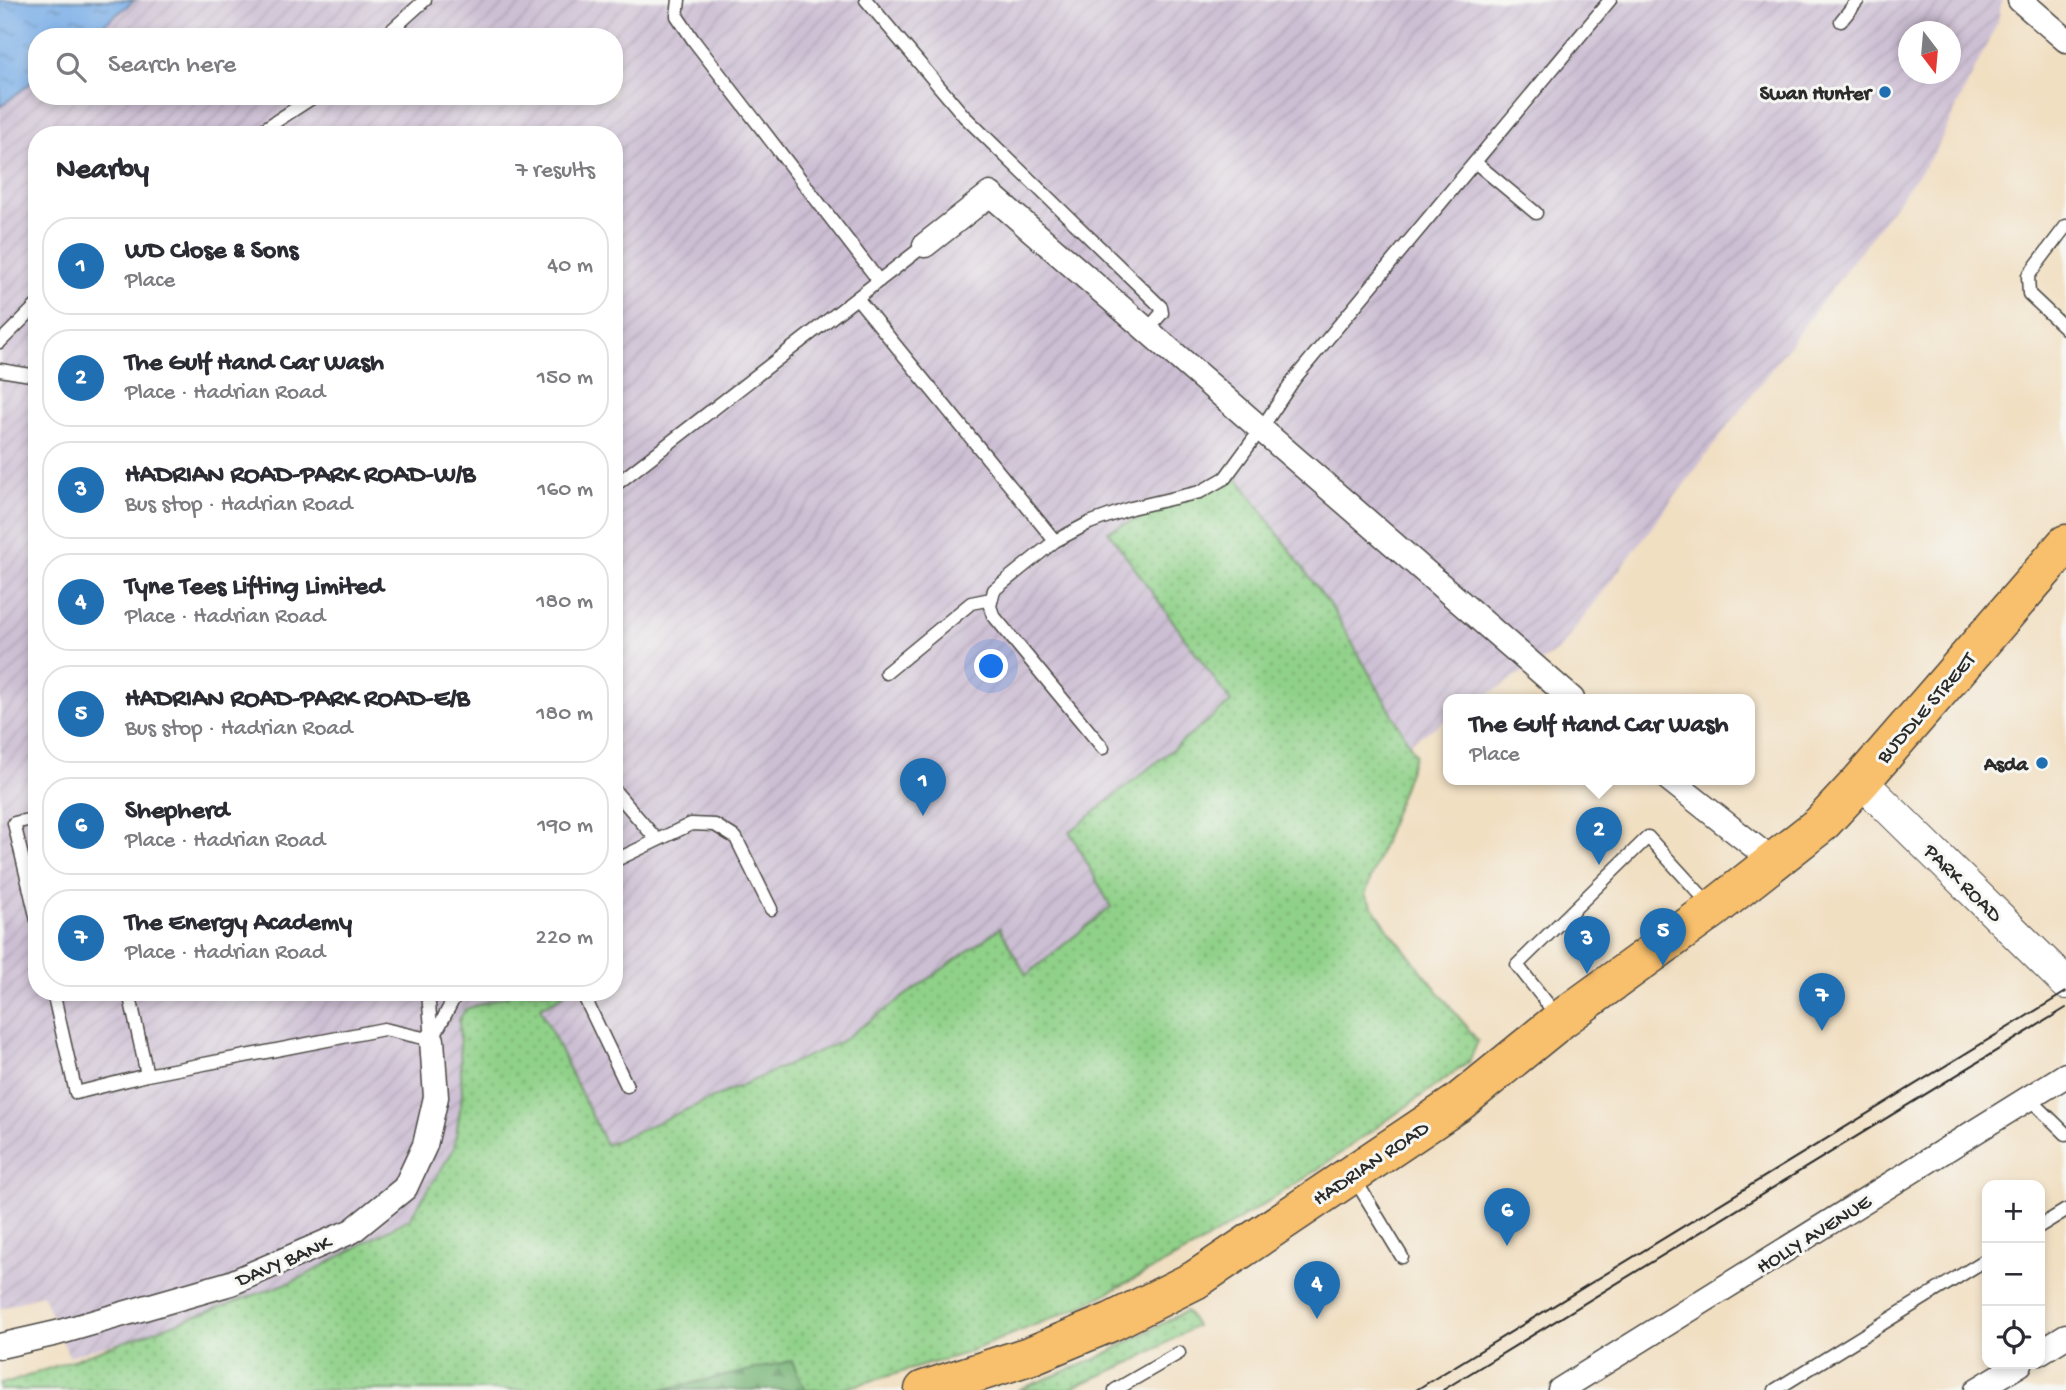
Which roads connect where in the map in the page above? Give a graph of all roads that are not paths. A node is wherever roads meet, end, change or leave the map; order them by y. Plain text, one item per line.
1 (425, 0) edge
2 (679, 0) edge
3 (866, 0) edge
4 (1610, 0) edge
5 (1858, 0) edge
6 (2021, 0) edge
7 (1840, 20) dead end
8 (394, 28) edge
9 (2066, 40) edge
10 (301, 105) edge
11 (269, 126) edge
12 (1476, 163) junction
13 (1536, 213) dead end
14 (2066, 226) edge
15 (925, 245) joint
16 (879, 281) junction
17 (857, 298) junction
18 (28, 314) edge
19 (2066, 329) edge
20 (1147, 330) junction
21 (0, 342) edge
22 (0, 370) edge
23 (28, 375) edge
24 (1261, 429) junction
25 (623, 479) edge
26 (1055, 541) junction
27 (2066, 544) edge
28 (991, 598) junction
29 (886, 673) dead end
30 (1566, 694) edge
31 (1102, 748) dead end
32 (1861, 781) junction
33 (1677, 785) edge
34 (623, 800) edge
35 (28, 820) edge
36 (657, 840) junction
37 (623, 857) edge
38 (1774, 862) junction
39 (28, 882) edge
40 (771, 909) dead end
41 (1713, 909) junction
42 (2066, 983) edge
43 (55, 1001) edge
44 (131, 1001) edge
45 (429, 1001) edge
46 (453, 1001) edge
47 (586, 1001) edge
48 (1560, 1020) junction
49 (432, 1040) junction
50 (147, 1075) junction
51 (2066, 1075) edge
52 (627, 1086) dead end
53 (2029, 1098) junction
54 (2066, 1134) edge
55 (1352, 1174) junction
56 (2066, 1210) edge
57 (2045, 1223) edge
58 (1402, 1257) dead end
59 (1982, 1262) edge
60 (2066, 1336) edge
61 (0, 1346) edge
62 (2045, 1349) edge
63 (1179, 1353) dead end
64 (2012, 1369) edge
65 (924, 1390) edge
66 (1115, 1390) edge
67 (1560, 1390) edge
68 (1775, 1390) edge
69 (1977, 1390) edge

1 - 8 lane
2 - 16 lane
3 - 20 lane
4 - 12 lane
5 - 7 lane
6 - 9 street
10 - 11 lane
12 - 13 lane
12 - 24 lane
14 - 19 lane
15 - 16 lane
15 - 20 street
16 - 17 lane
17 - 25 lane
17 - 26 lane
18 - 21 lane
20 - 24 street
22 - 23 lane
24 - 26 lane
24 - 30 street
26 - 28 lane
27 - 32 main road, BUDDLE STREET
28 - 29 lane
28 - 31 lane
32 - 38 main road, BUDDLE STREET
32 - 42 street, PARK ROAD
33 - 38 street
34 - 36 lane
35 - 39 lane
36 - 37 lane
36 - 40 lane
38 - 41 main road, HADRIAN ROAD
41 - 48 main road, HADRIAN ROAD
41 - 48 lane
43 - 50 lane
44 - 50 lane
45 - 49 lane
46 - 49 lane
47 - 52 lane
48 - 55 main road, HADRIAN ROAD
49 - 50 lane
49 - 61 street, DAVY BANK
51 - 53 street, HOLLY AVENUE
53 - 54 lane
53 - 67 street, HOLLY AVENUE
55 - 58 lane
55 - 65 main road, HADRIAN ROAD
56 - 57 lane
59 - 68 lane
60 - 62 street
63 - 66 lane
64 - 69 street

